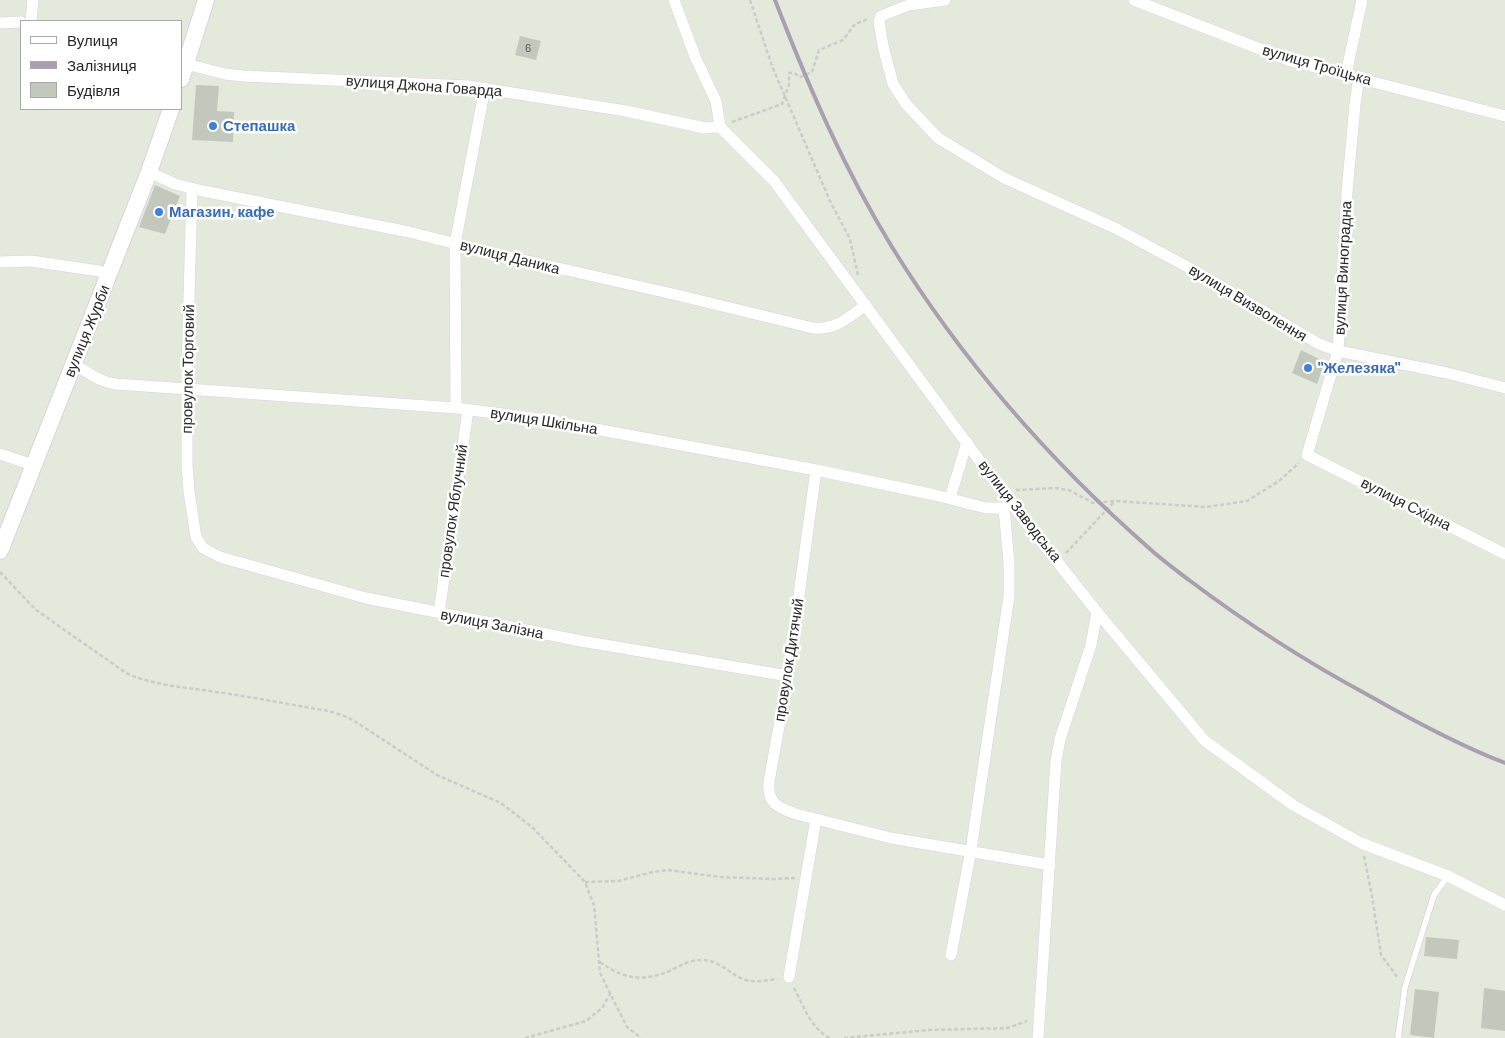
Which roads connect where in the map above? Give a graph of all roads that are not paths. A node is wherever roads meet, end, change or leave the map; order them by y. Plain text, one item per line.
1 (33, 0) edge
2 (206, 0) edge
3 (674, 0) edge
4 (945, 0) edge
5 (1134, 0) edge
6 (1362, 0) edge
7 (31, 20) edge
8 (20, 22) edge
9 (0, 23) edge
10 (185, 60) edge
11 (1346, 74) junction
12 (1359, 77) junction
13 (485, 88) junction
14 (171, 110) edge
15 (1505, 116) edge
16 (720, 127) junction
17 (149, 172) junction
18 (192, 189) junction
19 (455, 244) junction
20 (0, 262) edge
21 (109, 275) junction
22 (866, 304) junction
23 (1338, 351) junction
24 (74, 364) junction
25 (1505, 388) edge
26 (188, 390) junction
27 (462, 409) junction
28 (967, 442) junction
29 (0, 454) edge
30 (1308, 455) joint
31 (33, 465) junction
32 (816, 470) junction
33 (950, 498) junction
34 (1007, 505) junction
35 (203, 548) joint
36 (0, 551) edge
37 (1505, 554) edge
38 (1097, 612) junction
39 (439, 613) junction
40 (788, 676) junction
41 (816, 819) junction
42 (971, 850) junction
43 (1050, 865) junction
44 (1448, 876) junction
45 (1505, 905) edge
46 (950, 955) dead end
47 (789, 977) road end
48 (1038, 1038) edge
49 (1398, 1038) edge

1 - 7 street
2 - 10 street
3 - 16 street
4 - 23 street, вулиця Визволення
5 - 11 street, вулиця Троїцька
6 - 11 street
8 - 9 street
10 - 13 street, вулиця Джона Говарда
11 - 12 street, вулиця Троїцька
12 - 15 street, вулиця Троїцька
12 - 23 street, вулиця Виноградна
13 - 16 street, вулиця Джона Говарда
13 - 19 street, провулок Яблучний
14 - 17 street, вулиця Журби
16 - 22 street, вулиця Заводська
17 - 18 street, вулиця Даника
17 - 21 street, вулиця Журби
18 - 19 street, вулиця Даника
18 - 26 street, провулок Торговий
19 - 22 street, вулиця Даника
19 - 27 street, провулок Яблучний
20 - 21 street
21 - 24 street, вулиця Журби
22 - 28 street, вулиця Заводська
23 - 25 street, вулиця Визволення
23 - 30 street, вулиця Виноградна
24 - 26 street, вулиця Шкільна
24 - 31 street, вулиця Журби
26 - 27 street, вулиця Шкільна
26 - 35 street, провулок Торговий
27 - 32 street, вулиця Шкільна
27 - 39 street, провулок Яблучний
28 - 33 street
28 - 34 street, вулиця Заводська
29 - 31 street
30 - 37 street, вулиця Східна
31 - 36 street, вулиця Журби
32 - 33 street, вулиця Шкільна
32 - 40 street, провулок Дитячий
33 - 34 street, вулиця Шкільна
34 - 38 street, вулиця Заводська
34 - 42 street
35 - 39 street, вулиця Залізна
38 - 43 street
38 - 44 street, вулиця Заводська
39 - 40 street, вулиця Залізна
40 - 41 street, провулок Дитячий
41 - 42 street
41 - 47 street
42 - 43 street
42 - 46 street
43 - 48 street
44 - 45 street, вулиця Заводська
44 - 49 lane

